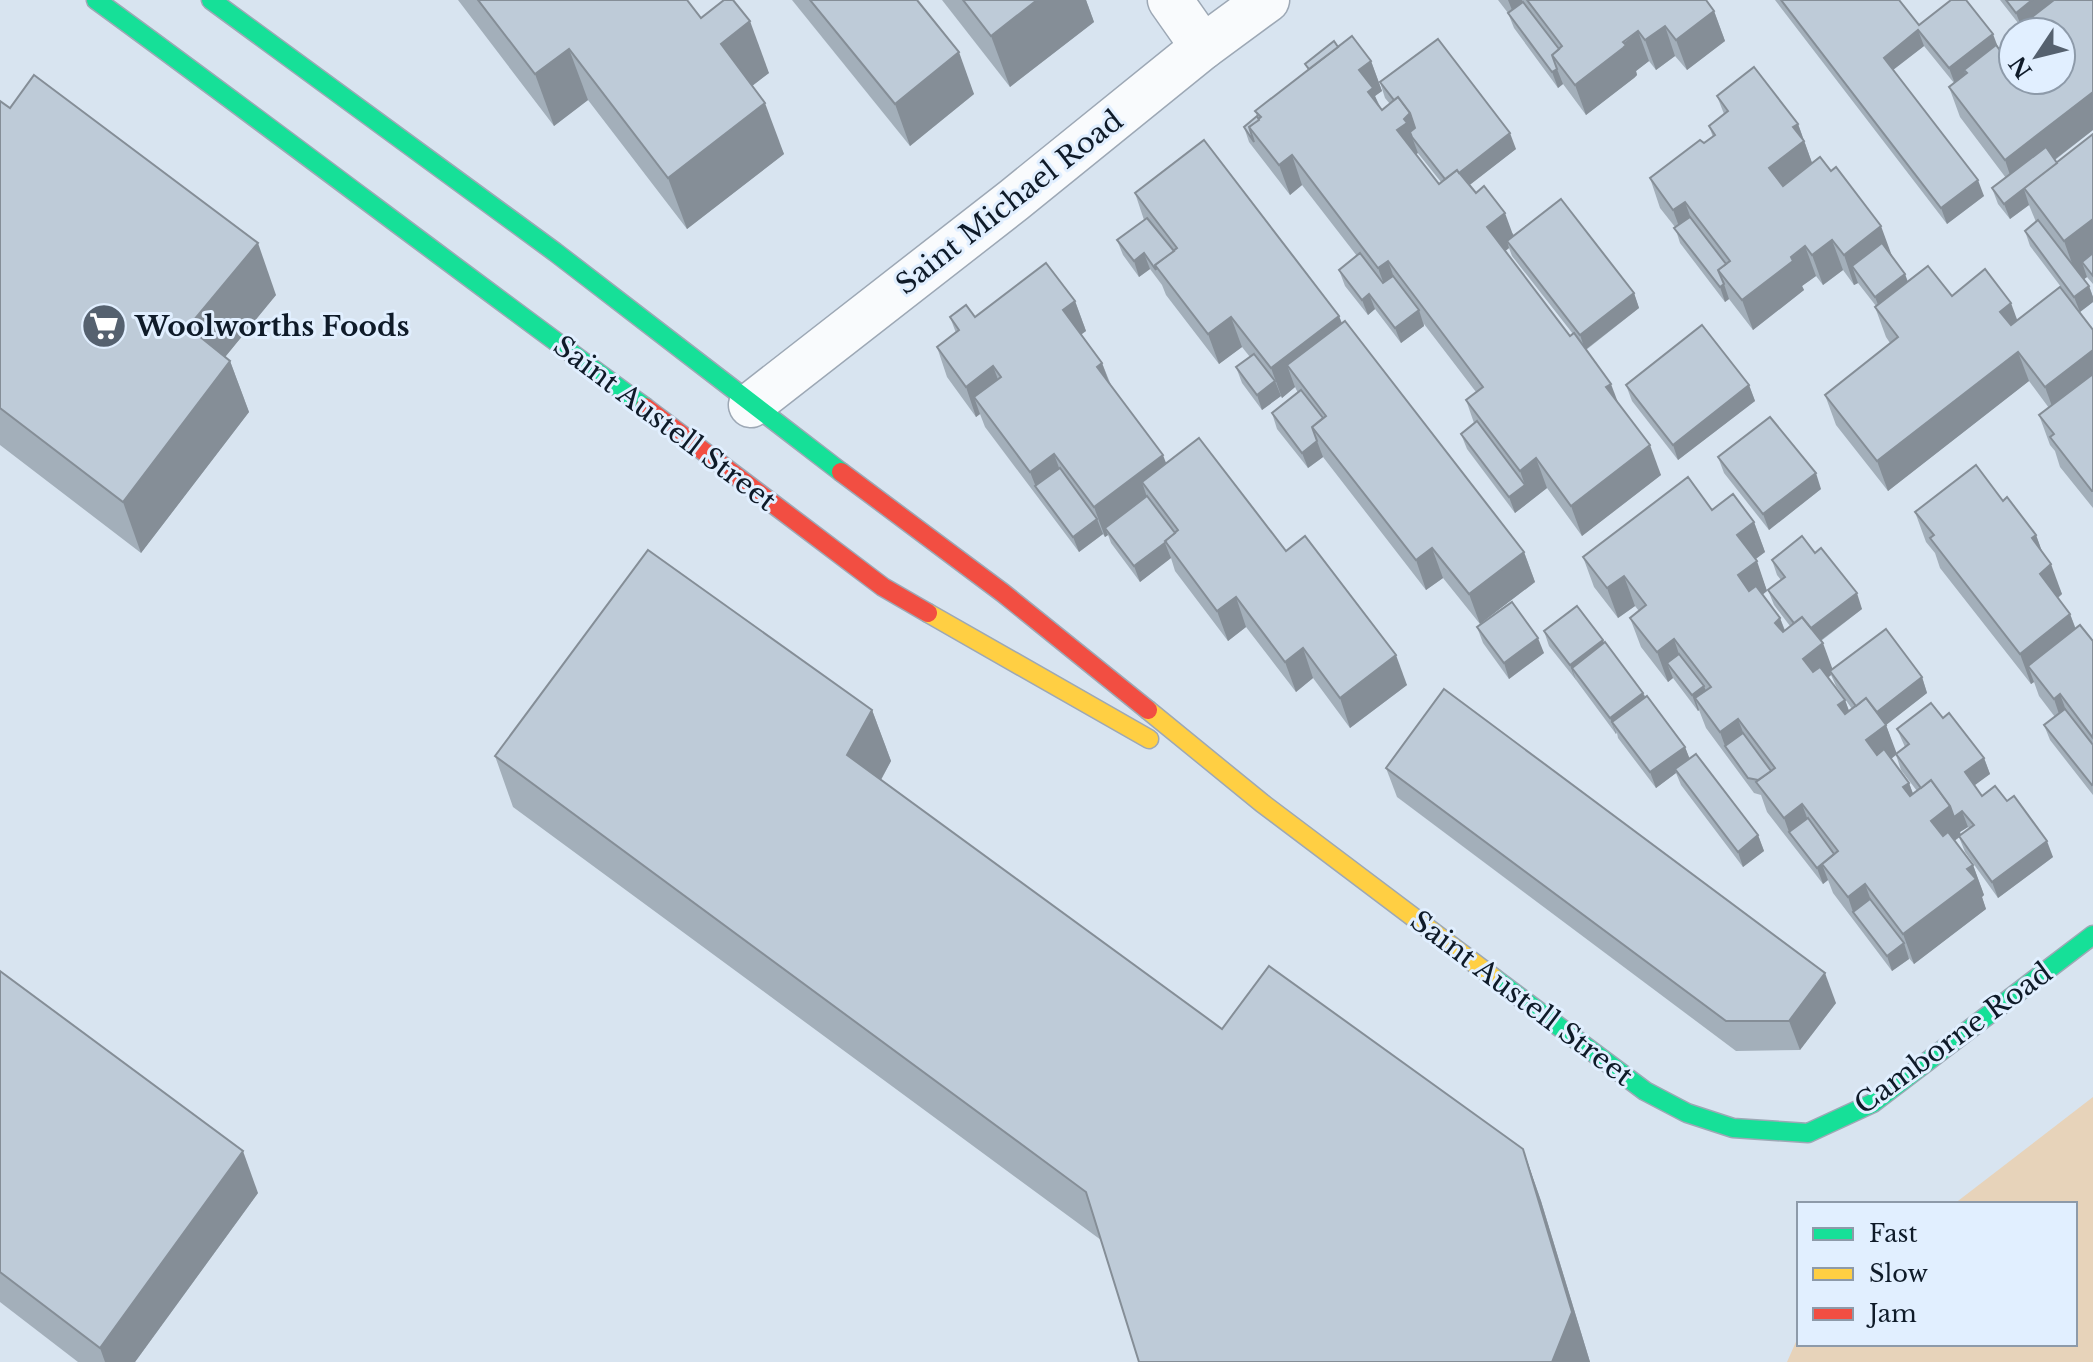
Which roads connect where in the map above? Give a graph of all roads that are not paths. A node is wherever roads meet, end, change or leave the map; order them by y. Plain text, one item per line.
1 (96, 0) edge
2 (211, 0) edge
3 (1170, 0) edge
4 (1267, 0) edge
5 (1203, 47) junction
6 (751, 405) junction
7 (1262, 803) junction
8 (2093, 935) edge
9 (1808, 1133) joint

1 - 7 street, Saint Austell Street
2 - 6 street, Saint Austell Street
3 - 5 street
4 - 5 street, Saint Michael Road
5 - 6 street, Saint Michael Road
6 - 7 street, Saint Austell Street
7 - 9 street, Saint Austell Street
8 - 9 street, Camborne Road

